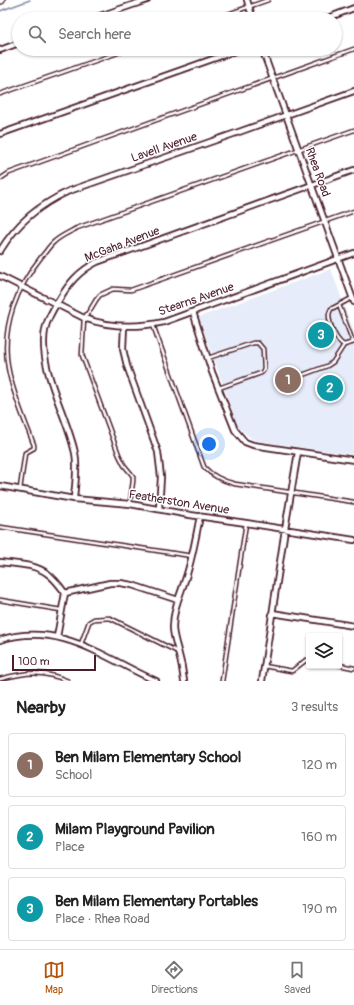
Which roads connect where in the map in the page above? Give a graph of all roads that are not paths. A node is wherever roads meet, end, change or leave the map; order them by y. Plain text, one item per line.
1 (147, 0) edge
2 (247, 0) edge
3 (268, 0) edge
4 (249, 7) junction
5 (354, 8) edge
6 (112, 12) edge
7 (234, 12) edge
8 (250, 12) edge
9 (342, 12) edge
10 (12, 46) edge
11 (354, 48) edge
12 (0, 50) edge
13 (342, 52) edge
14 (108, 56) edge
15 (221, 56) edge
16 (265, 56) edge
17 (332, 56) edge
18 (273, 78) junction
19 (354, 91) edge
20 (0, 94) edge
21 (286, 115) junction
22 (354, 130) edge
23 (0, 134) edge
24 (299, 150) junction
25 (354, 170) edge
26 (0, 179) edge
27 (312, 185) junction
28 (354, 211) edge
29 (325, 221) junction
30 (0, 251) edge
31 (354, 253) edge
32 (338, 259) junction
33 (0, 276) edge
34 (22, 286) junction
35 (352, 292) edge
36 (353, 300) edge
37 (56, 304) junction
38 (339, 305) junction
39 (193, 312) junction
40 (84, 318) junction
41 (153, 324) junction
42 (124, 326) junction
43 (354, 342) edge
44 (344, 345) junction
45 (208, 358) junction
46 (296, 377) dead end
47 (219, 388) junction
48 (298, 452) junction
49 (354, 460) edge
50 (0, 486) edge
51 (20, 489) junction
52 (291, 492) junction
53 (74, 498) junction
54 (354, 502) edge
55 (130, 504) junction
56 (160, 509) junction
57 (200, 516) junction
58 (246, 522) junction
59 (0, 527) edge
60 (285, 529) junction
61 (354, 540) edge
62 (193, 556) junction
63 (0, 562) edge
64 (65, 593) junction
65 (0, 600) edge
66 (178, 600) junction
67 (62, 610) junction
68 (272, 613) junction
69 (354, 626) edge
70 (57, 637) junction
71 (0, 640) edge
72 (80, 644) junction
73 (179, 652) junction
74 (306, 660) edge
75 (264, 666) junction
76 (342, 666) edge
77 (354, 668) edge
78 (0, 679) edge
79 (68, 681) edge
80 (156, 681) edge
81 (184, 681) edge
82 (222, 681) edge
83 (262, 681) edge

1 - 6 street
2 - 4 street
3 - 4 lane
4 - 7 lane
4 - 8 street
5 - 9 street
10 - 12 street
11 - 13 lane
14 - 20 lane
15 - 23 street
16 - 18 street, Rhea Road
17 - 18 lane
18 - 21 street, Rhea Road
18 - 26 lane
19 - 21 street, Lavell Avenue
21 - 24 street, Rhea Road
21 - 30 street, Lavell Avenue
22 - 24 lane
24 - 27 street, Rhea Road
24 - 34 lane
25 - 27 street, McGaha Avenue
27 - 29 street, Rhea Road
27 - 37 street, McGaha Avenue
28 - 29 lane
29 - 32 street, Rhea Road
29 - 40 lane
31 - 32 street, Stearns Avenue
32 - 35 street, Rhea Road
32 - 39 street, Stearns Avenue
33 - 34 street, Stearns Avenue
34 - 37 street, Stearns Avenue
34 - 51 lane
35 - 36 street, Rhea Road
36 - 38 lane
37 - 40 street, Stearns Avenue
37 - 53 street, McGaha Avenue
38 - 43 lane
38 - 44 lane
39 - 41 street, Stearns Avenue
39 - 45 street
40 - 42 street, Stearns Avenue
40 - 55 lane
41 - 42 street, Stearns Avenue
41 - 52 lane
42 - 56 street
43 - 44 lane
44 - 46 lane
45 - 47 street
45 - 47 lane
47 - 48 street
48 - 49 street
48 - 52 street
50 - 51 street, Featherston Avenue
51 - 53 street, Featherston Avenue
52 - 54 lane
52 - 60 street
53 - 55 street, Featherston Avenue
55 - 56 street, Featherston Avenue
56 - 57 street, Featherston Avenue
57 - 58 street, Featherston Avenue
57 - 62 street
58 - 60 street, Featherston Avenue
58 - 82 lane
59 - 62 lane
60 - 61 street, Featherston Avenue
60 - 68 street
62 - 66 street
63 - 64 street
64 - 66 street
64 - 67 street
65 - 67 lane
66 - 73 street
67 - 70 street
68 - 69 street
68 - 75 street
70 - 71 street
70 - 72 street
72 - 73 lane
72 - 80 street
73 - 81 street
74 - 75 lane
75 - 83 street
76 - 77 lane
78 - 79 lane

